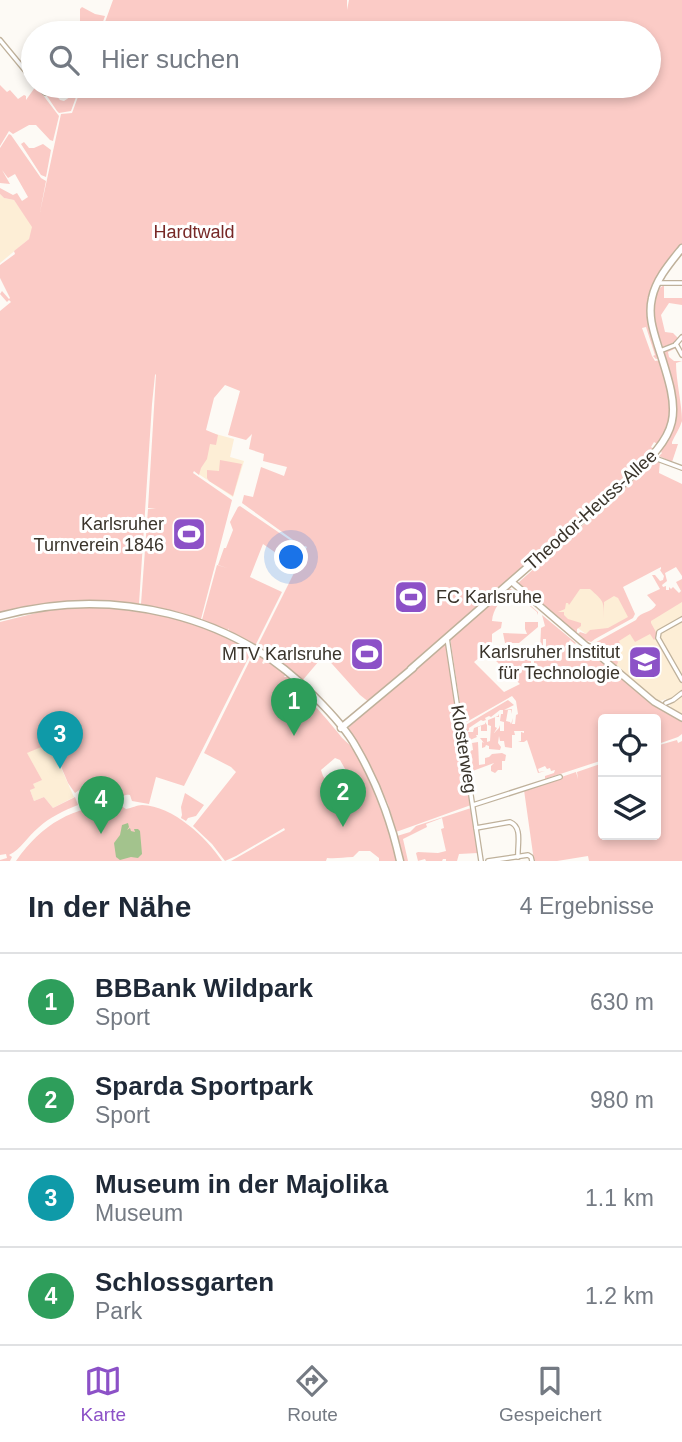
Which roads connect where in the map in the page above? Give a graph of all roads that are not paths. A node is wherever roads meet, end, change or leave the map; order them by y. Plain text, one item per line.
1 (0, 40) edge
2 (21, 65) edge
3 (682, 248) edge
4 (662, 275) junction
5 (657, 283) junction
6 (667, 283) junction
7 (682, 283) edge
8 (682, 337) edge
9 (676, 344) junction
10 (660, 351) junction
11 (682, 355) edge
12 (657, 451) junction
13 (652, 457) junction
14 (661, 460) junction
15 (682, 468) edge
16 (514, 579) junction
17 (505, 587) junction
18 (518, 588) junction
19 (0, 618) edge
20 (682, 619) edge
21 (447, 638) junction
22 (291, 676) junction
23 (682, 680) edge
24 (682, 693) edge
25 (663, 705) junction
26 (328, 711) junction
27 (353, 718) junction
28 (682, 718) edge
29 (340, 728) junction
30 (352, 740) junction
31 (360, 754) junction
32 (560, 777) dead end
33 (473, 805) junction
34 (476, 828) junction
35 (518, 856) junction
36 (532, 859) edge
37 (401, 861) edge
38 (481, 861) edge
39 (488, 861) edge

1 - 2 street
3 - 4 main road, Theodor-Heuss-Allee
4 - 5 main road, Theodor-Heuss-Allee
4 - 6 street
5 - 6 street
5 - 10 main road, Theodor-Heuss-Allee
6 - 7 street
8 - 9 street
9 - 10 street
9 - 11 street
10 - 12 main road, Theodor-Heuss-Allee
12 - 13 main road, Theodor-Heuss-Allee
12 - 14 street
13 - 14 street
13 - 16 main road, Theodor-Heuss-Allee
14 - 15 street
16 - 17 main road, Theodor-Heuss-Allee
16 - 18 street
17 - 18 street
17 - 21 main road, Theodor-Heuss-Allee
18 - 25 street
19 - 22 main road
20 - 23 street
21 - 27 main road, Theodor-Heuss-Allee
21 - 33 street, Klosterweg
22 - 26 main road
22 - 29 main road
24 - 25 street
25 - 28 street
26 - 27 main road
26 - 29 main road
27 - 29 main road, Theodor-Heuss-Allee
27 - 30 main road
29 - 30 main road
29 - 31 main road
30 - 31 main road
31 - 37 main road
32 - 33 street
33 - 34 street, Klosterweg
34 - 35 street
34 - 38 street, Klosterweg
35 - 36 street
35 - 39 street

